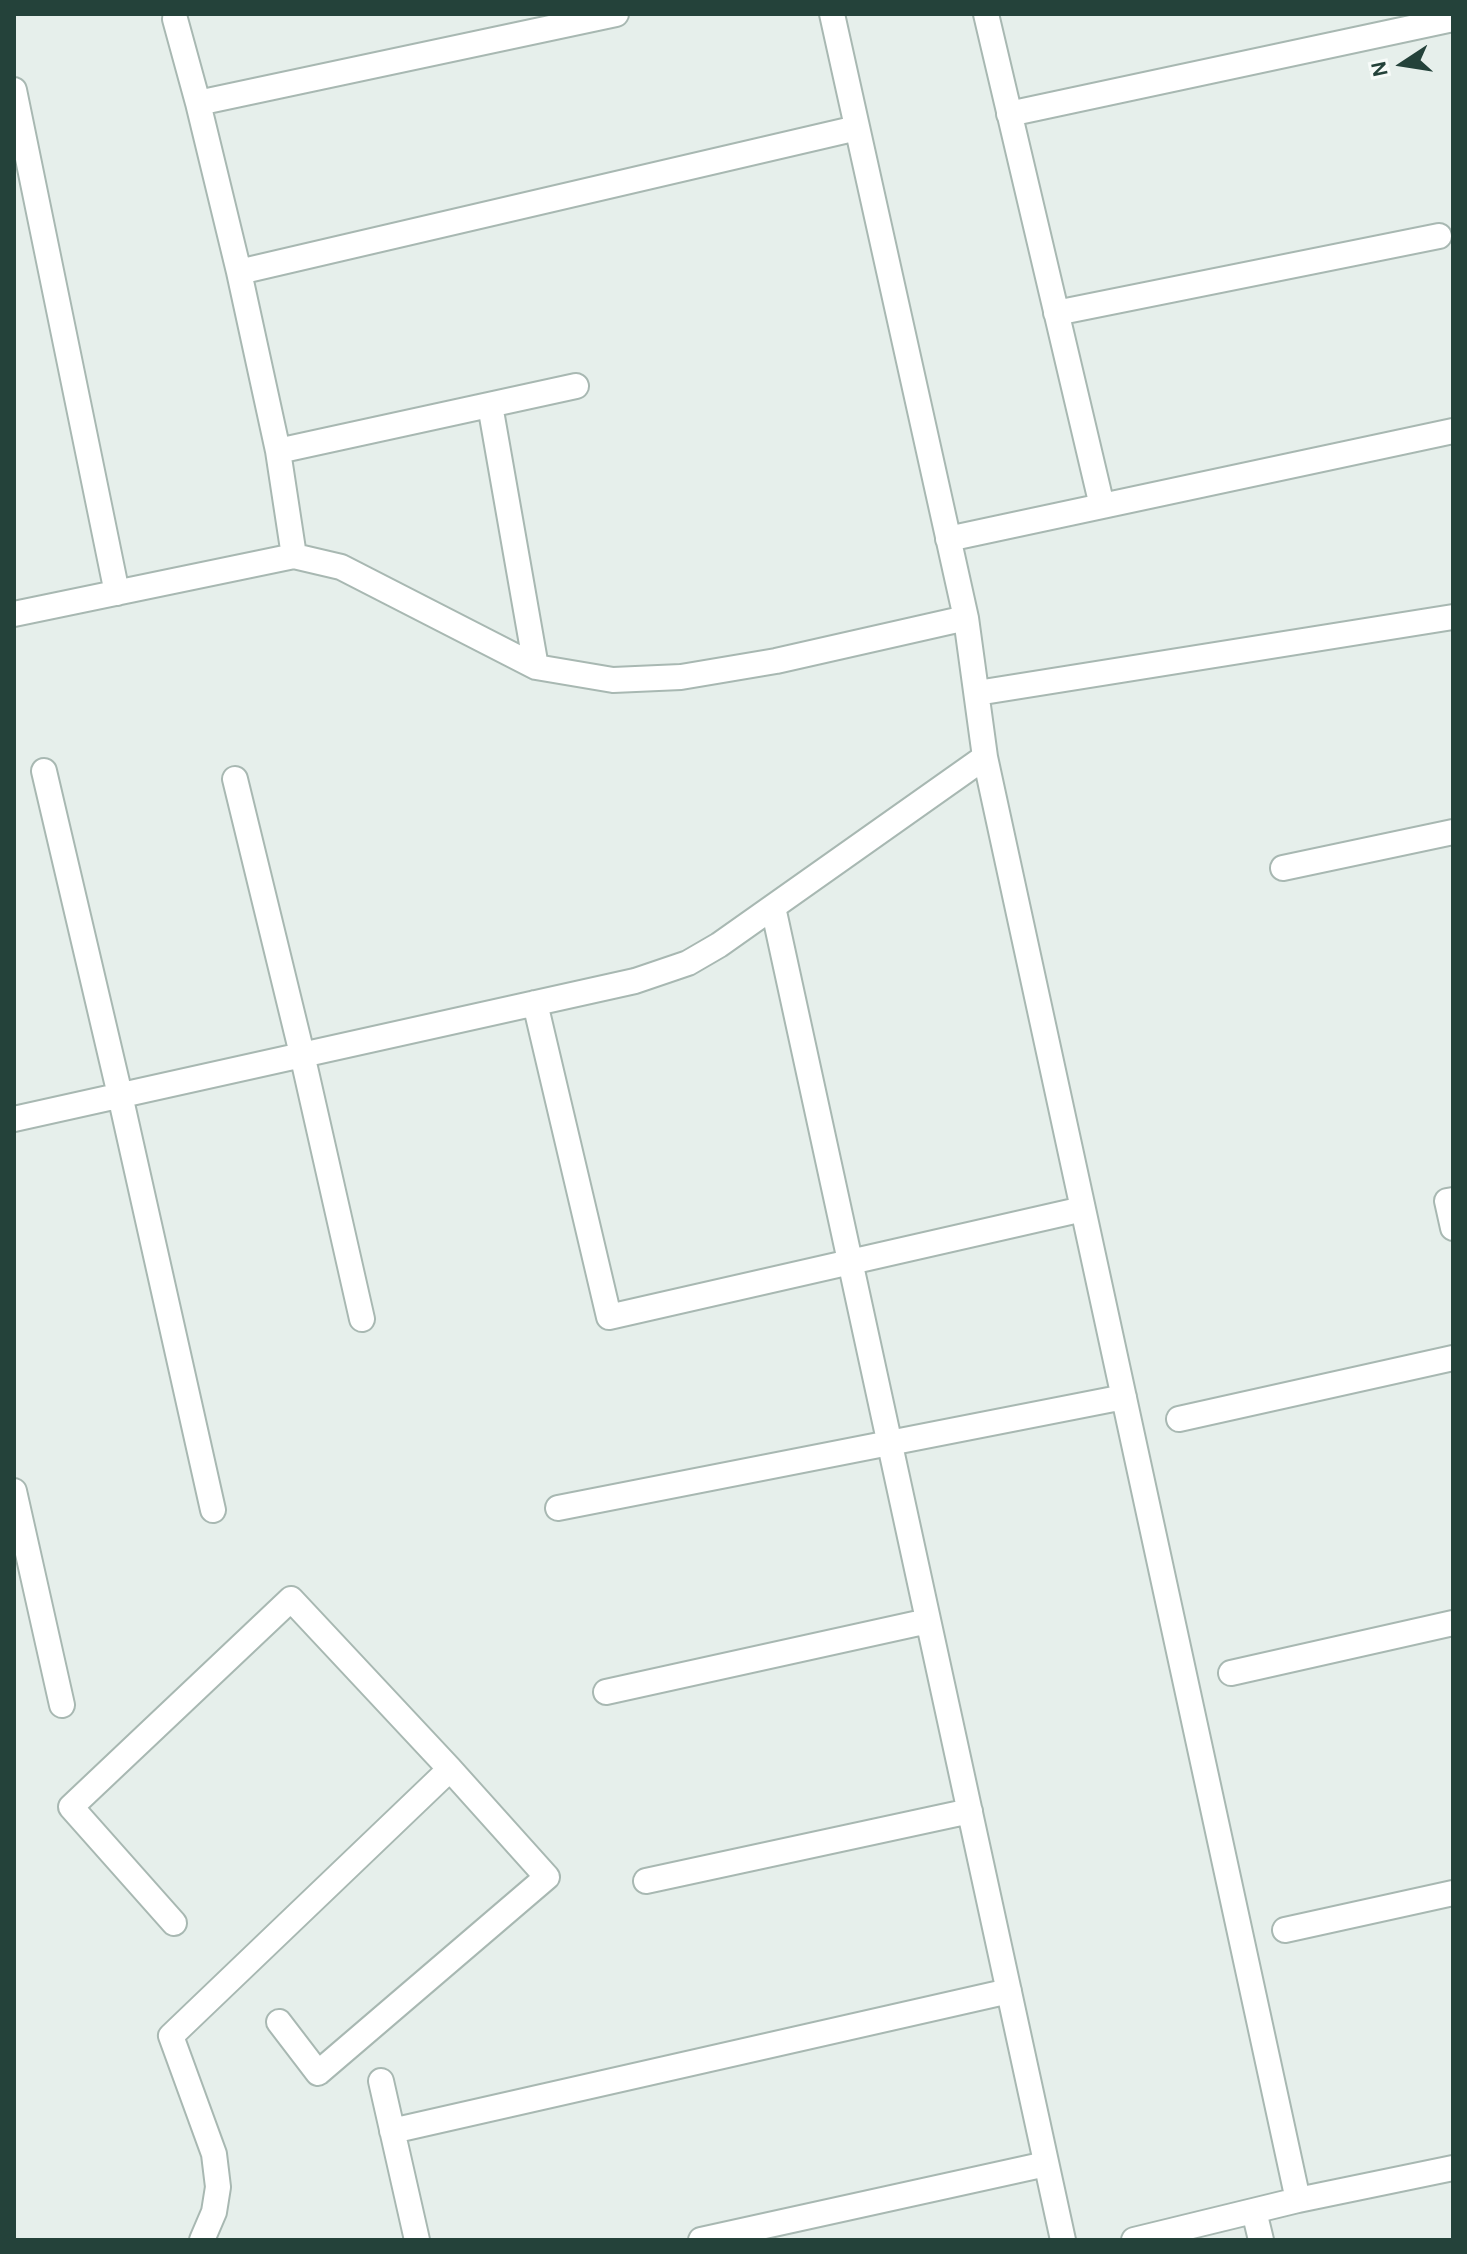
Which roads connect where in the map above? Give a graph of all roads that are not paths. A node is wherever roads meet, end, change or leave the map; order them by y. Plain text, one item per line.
1 (616, 14) edge
2 (832, 14) edge
3 (986, 14) edge
4 (175, 19) dead end
5 (1453, 19) edge
6 (14, 90) edge
7 (198, 103) junction
8 (1009, 114) junction
9 (857, 128) junction
10 (1439, 236) dead end
11 (239, 272) junction
12 (1056, 313) junction
13 (576, 386) dead end
14 (490, 405) junction
15 (1453, 431) edge
16 (278, 451) junction
17 (1102, 506) junction
18 (948, 539) junction
19 (294, 556) junction
20 (117, 593) junction
21 (14, 614) edge
22 (1453, 617) edge
23 (966, 618) junction
24 (536, 667) junction
25 (977, 693) junction
26 (985, 757) junction
27 (44, 771) dead end
28 (235, 779) dead end
29 (1453, 832) edge
30 (1283, 868) dead end
31 (773, 907) junction
32 (535, 1003) junction
33 (302, 1054) junction
34 (120, 1095) junction
35 (14, 1119) edge
36 (1453, 1200) edge
37 (1083, 1209) junction
38 (1453, 1228) edge
39 (851, 1262) junction
40 (362, 1319) dead end
41 (1453, 1358) edge
42 (1124, 1397) junction
43 (1179, 1419) dead end
44 (890, 1443) junction
45 (14, 1491) edge
46 (558, 1508) dead end
47 (213, 1510) dead end
48 (928, 1621) junction
49 (1453, 1623) edge
50 (1231, 1673) dead end
51 (606, 1692) dead end
52 (62, 1705) dead end
53 (450, 1769) junction
54 (970, 1811) junction
55 (646, 1881) dead end
56 (1453, 1893) edge
57 (174, 1923) dead end
58 (1285, 1930) dead end
59 (1009, 1991) junction
60 (279, 2022) dead end
61 (381, 2081) dead end
62 (392, 2131) junction
63 (1046, 2164) junction
64 (1453, 2168) edge
65 (1298, 2200) junction
66 (1254, 2211) junction
67 (202, 2240) edge
68 (417, 2240) edge
69 (701, 2240) edge
70 (1063, 2240) edge
71 (1134, 2240) edge
72 (1261, 2240) edge

1 - 7 street
2 - 9 street
3 - 8 street
4 - 7 street
5 - 8 street
6 - 20 street
7 - 11 street
8 - 12 street
9 - 11 street
9 - 18 street
10 - 12 street
11 - 16 street
12 - 17 street
13 - 14 street
14 - 16 street
14 - 24 street
15 - 17 street
16 - 19 street
17 - 18 street
18 - 23 street
19 - 20 street
19 - 24 street
20 - 21 street
22 - 25 street
23 - 24 street
23 - 25 street
25 - 26 street
26 - 31 street
26 - 37 street
27 - 34 street
28 - 33 street
29 - 30 street
31 - 32 street
31 - 39 street
32 - 33 street
32 - 39 street
33 - 34 street
33 - 40 street
34 - 35 street
34 - 47 street
36 - 38 street
37 - 39 street
37 - 42 street
39 - 44 street
41 - 43 street
42 - 44 street
42 - 65 street
44 - 46 street
44 - 48 street
45 - 52 street
48 - 51 street
48 - 54 street
49 - 50 street
53 - 57 street
53 - 60 street
53 - 67 street
54 - 55 street
54 - 59 street
56 - 58 street
59 - 62 street
59 - 63 street
61 - 62 street
62 - 68 street
63 - 69 street
63 - 70 street
64 - 65 street
65 - 66 street
66 - 71 street
66 - 72 street

